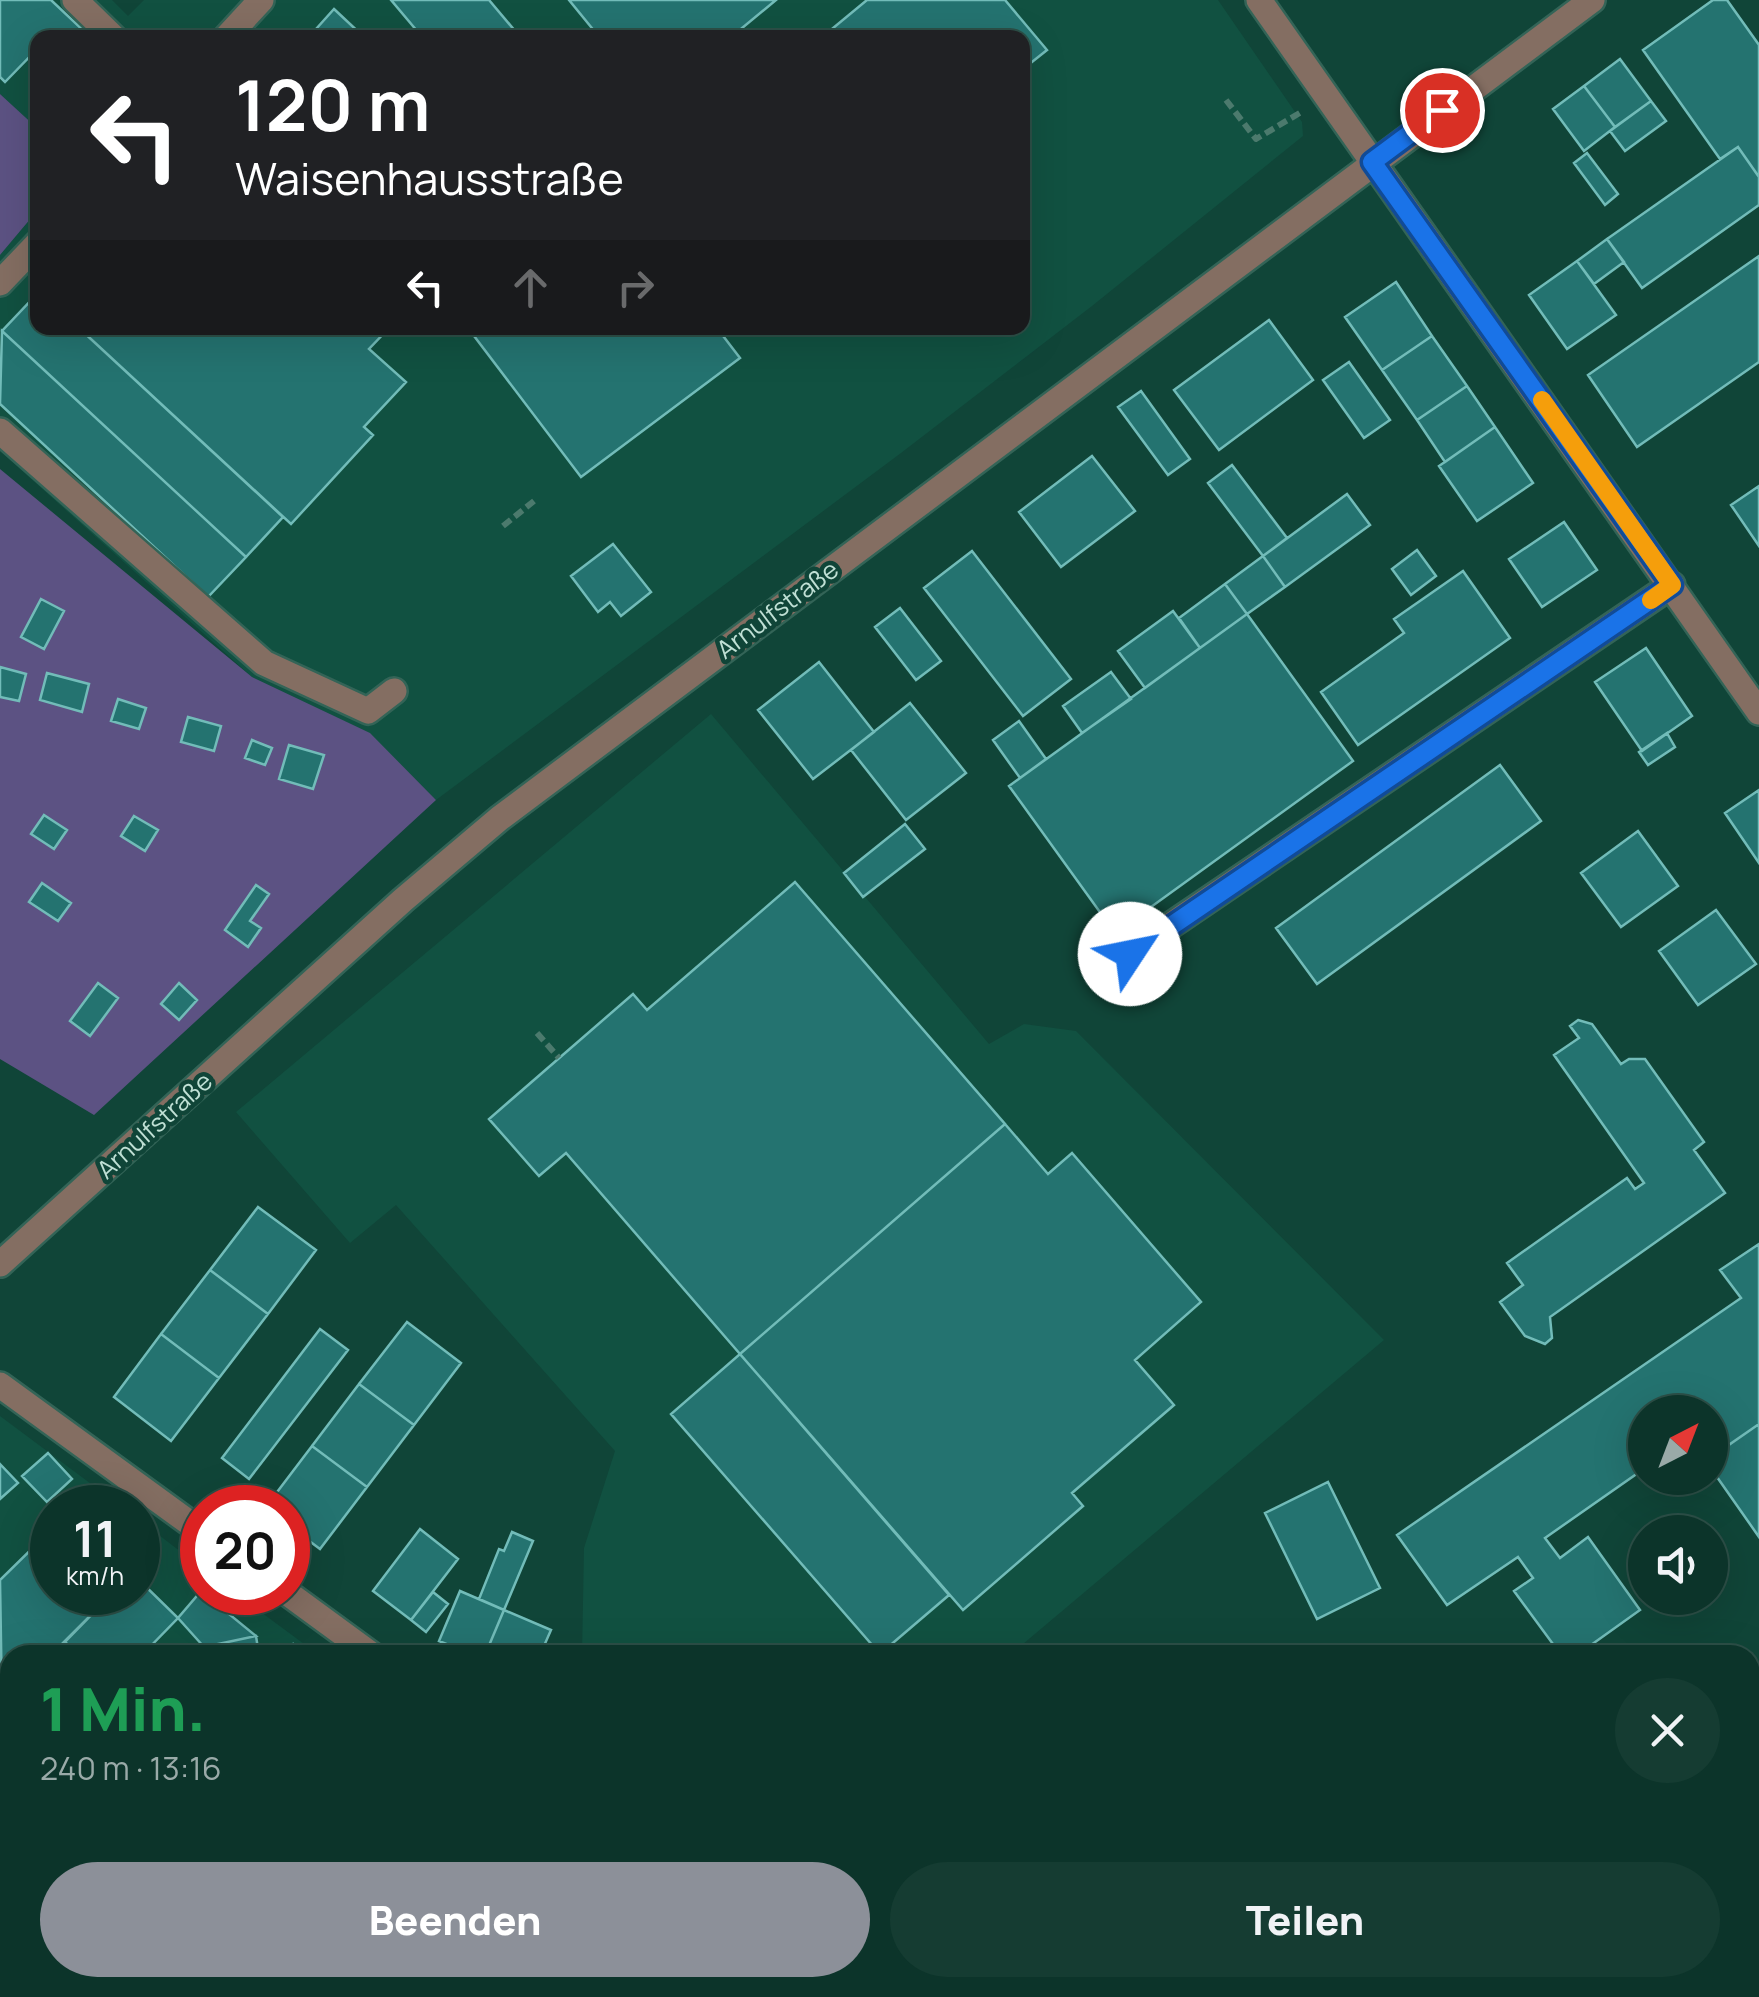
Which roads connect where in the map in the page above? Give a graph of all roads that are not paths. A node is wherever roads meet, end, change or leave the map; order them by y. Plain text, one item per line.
1 (75, 0) edge
2 (261, 0) edge
3 (1259, 0) edge
4 (1592, 0) edge
5 (106, 30) edge
6 (233, 30) edge
7 (1372, 162) junction
8 (30, 251) edge
9 (0, 283) edge
10 (0, 432) edge
11 (1672, 585) junction
12 (394, 690) dead end
13 (1759, 712) edge
14 (1130, 954) dead end
15 (0, 1264) edge
16 (0, 1385) edge
17 (180, 1516) edge
18 (310, 1610) edge
19 (358, 1645) edge

1 - 5 street
2 - 6 street
3 - 7 street
4 - 7 street, Arnulfstraße
7 - 11 street
7 - 15 street, Arnulfstraße
8 - 9 street
10 - 12 street
11 - 13 street
11 - 14 street
16 - 17 street
18 - 19 street

